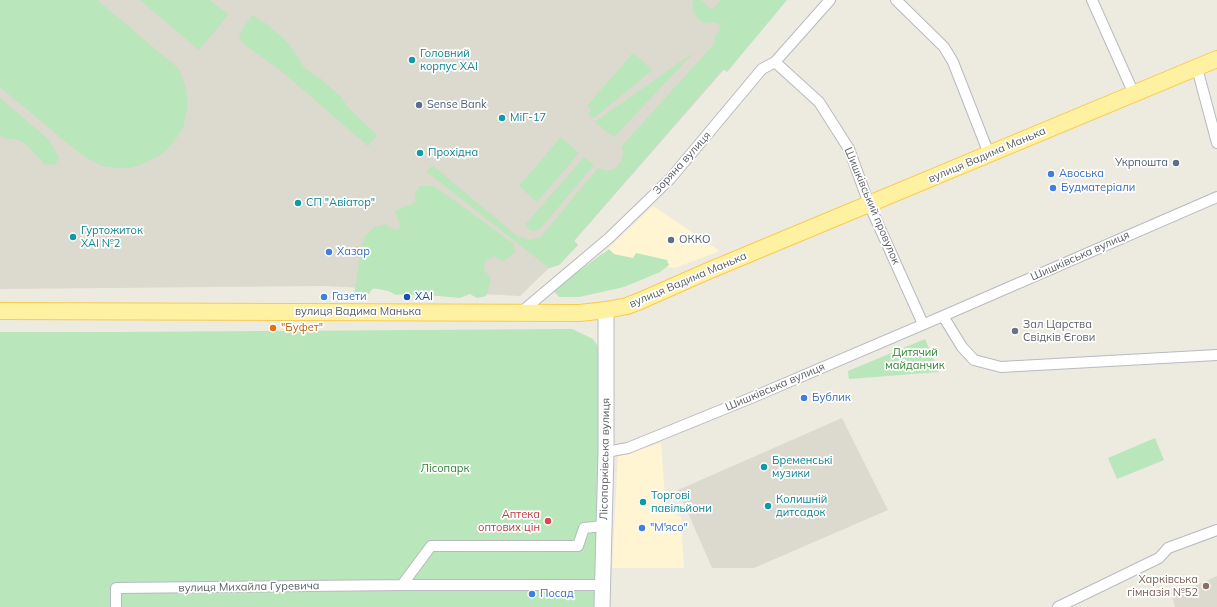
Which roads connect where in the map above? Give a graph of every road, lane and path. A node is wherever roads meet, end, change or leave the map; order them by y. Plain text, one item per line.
1 (830, 0) edge
2 (896, 0) edge
3 (1092, 0) edge
4 (1217, 59) edge
5 (775, 62) junction
6 (1197, 68) junction
7 (1134, 94) junction
8 (1217, 143) edge
9 (989, 154) junction
10 (1217, 197) edge
11 (868, 204) junction
12 (606, 310) junction
13 (0, 311) edge
14 (520, 313) junction
15 (943, 316) junction
16 (923, 324) junction
17 (1217, 355) edge
18 (606, 452) junction
19 (603, 526) junction
20 (1217, 530) edge
21 (402, 585) junction
22 (602, 585) junction
23 (116, 607) edge
24 (602, 607) edge
25 (1058, 607) edge

1 - 5 street, Зоряна вулиця
2 - 9 street
3 - 7 street
4 - 6 main road, вулиця Вадима Манька
5 - 11 street, Шишківський провулок
5 - 14 street, Зоряна вулиця
6 - 7 main road, вулиця Вадима Манька
6 - 8 street
7 - 9 main road, вулиця Вадима Манька
9 - 11 main road, вулиця Вадима Манька
10 - 15 street, Шишківська вулиця
11 - 12 main road, вулиця Вадима Манька
11 - 16 street, Шишківський провулок
12 - 14 main road, вулиця Вадима Манька
12 - 18 street, Лісопарківська вулиця
13 - 14 main road, вулиця Вадима Манька
15 - 16 street, Шишківська вулиця
15 - 17 street
16 - 18 street, Шишківська вулиця
18 - 19 street, Лісопарківська вулиця
19 - 21 street
19 - 22 street, Лісопарківська вулиця
20 - 25 street
21 - 22 street, вулиця Михайла Гуревича
21 - 23 street, вулиця Михайла Гуревича
22 - 24 street, Лісопарківська вулиця

